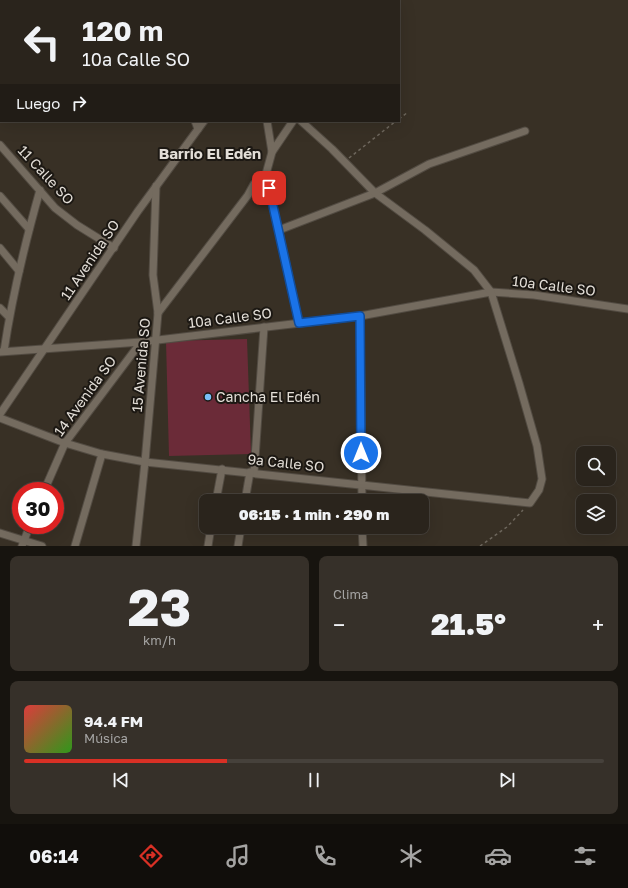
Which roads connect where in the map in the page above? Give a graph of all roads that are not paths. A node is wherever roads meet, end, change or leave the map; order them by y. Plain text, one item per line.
1 (195, 122) edge
2 (203, 122) edge
3 (267, 122) edge
4 (292, 122) edge
5 (302, 122) edge
6 (198, 129) junction
7 (525, 131) dead end
8 (0, 146) edge
9 (272, 152) junction
10 (266, 174) junction
11 (156, 186) junction
12 (40, 190) junction
13 (375, 193) junction
14 (0, 196) edge
15 (29, 229) junction
16 (279, 230) junction
17 (0, 248) edge
18 (114, 248) junction
19 (20, 271) junction
20 (490, 292) junction
21 (0, 308) edge
22 (628, 309) edge
23 (158, 313) junction
24 (360, 316) junction
25 (9, 317) junction
26 (299, 323) junction
27 (264, 327) junction
28 (156, 340) junction
29 (142, 342) junction
30 (46, 347) junction
31 (2, 351) edge
32 (0, 414) edge
33 (0, 418) edge
34 (65, 443) junction
35 (102, 454) junction
36 (145, 462) junction
37 (222, 469) junction
38 (252, 472) junction
39 (48, 482) edge
40 (361, 484) junction
41 (217, 494) edge
42 (247, 494) edge
43 (362, 494) edge
44 (0, 533) edge
45 (210, 534) edge
46 (240, 534) edge
47 (362, 534) edge
48 (22, 543) edge
49 (42, 546) edge
50 (75, 546) edge
51 (136, 546) edge
52 (208, 546) edge
53 (238, 546) edge
54 (363, 546) edge

1 - 6 street
2 - 6 street, 11 Avenida SO
3 - 9 street
4 - 9 street
5 - 13 street
6 - 11 street, 11 Avenida SO
7 - 13 street
8 - 12 street, 11 Calle SO
9 - 10 street
10 - 16 street
10 - 23 street
11 - 18 street, 11 Avenida SO
11 - 23 street, 15 Avenida SO
12 - 15 street
12 - 18 street, 11 Calle SO
13 - 16 street
13 - 20 street
14 - 15 street
15 - 19 street
16 - 26 street
17 - 19 street
18 - 30 street, 11 Avenida SO
19 - 25 street
20 - 22 street, 10a Calle SO
20 - 24 street, 10a Calle SO
20 - 40 street, 9a Calle SO
21 - 25 street
23 - 28 street, 15 Avenida SO
24 - 26 street, 10a Calle SO
24 - 40 street
25 - 31 street
26 - 27 street, 10a Calle SO
27 - 28 street, 10a Calle SO
27 - 38 street
28 - 29 street, 10a Calle SO
28 - 36 street, 15 Avenida SO
29 - 30 street, 10a Calle SO
29 - 34 street, 14 Avenida SO
30 - 31 street, 10a Calle SO
30 - 32 street, 11 Avenida SO
33 - 34 street, 9a Calle SO
34 - 35 street, 9a Calle SO
34 - 39 street, 14 Avenida SO
35 - 36 street, 9a Calle SO
35 - 50 street
36 - 37 street, 9a Calle SO
36 - 51 street, 15 Avenida SO
37 - 38 street, 9a Calle SO
37 - 41 street
38 - 40 street, 9a Calle SO
38 - 42 street
40 - 43 street
44 - 48 street
45 - 52 street
46 - 53 street
47 - 54 street
48 - 49 street

